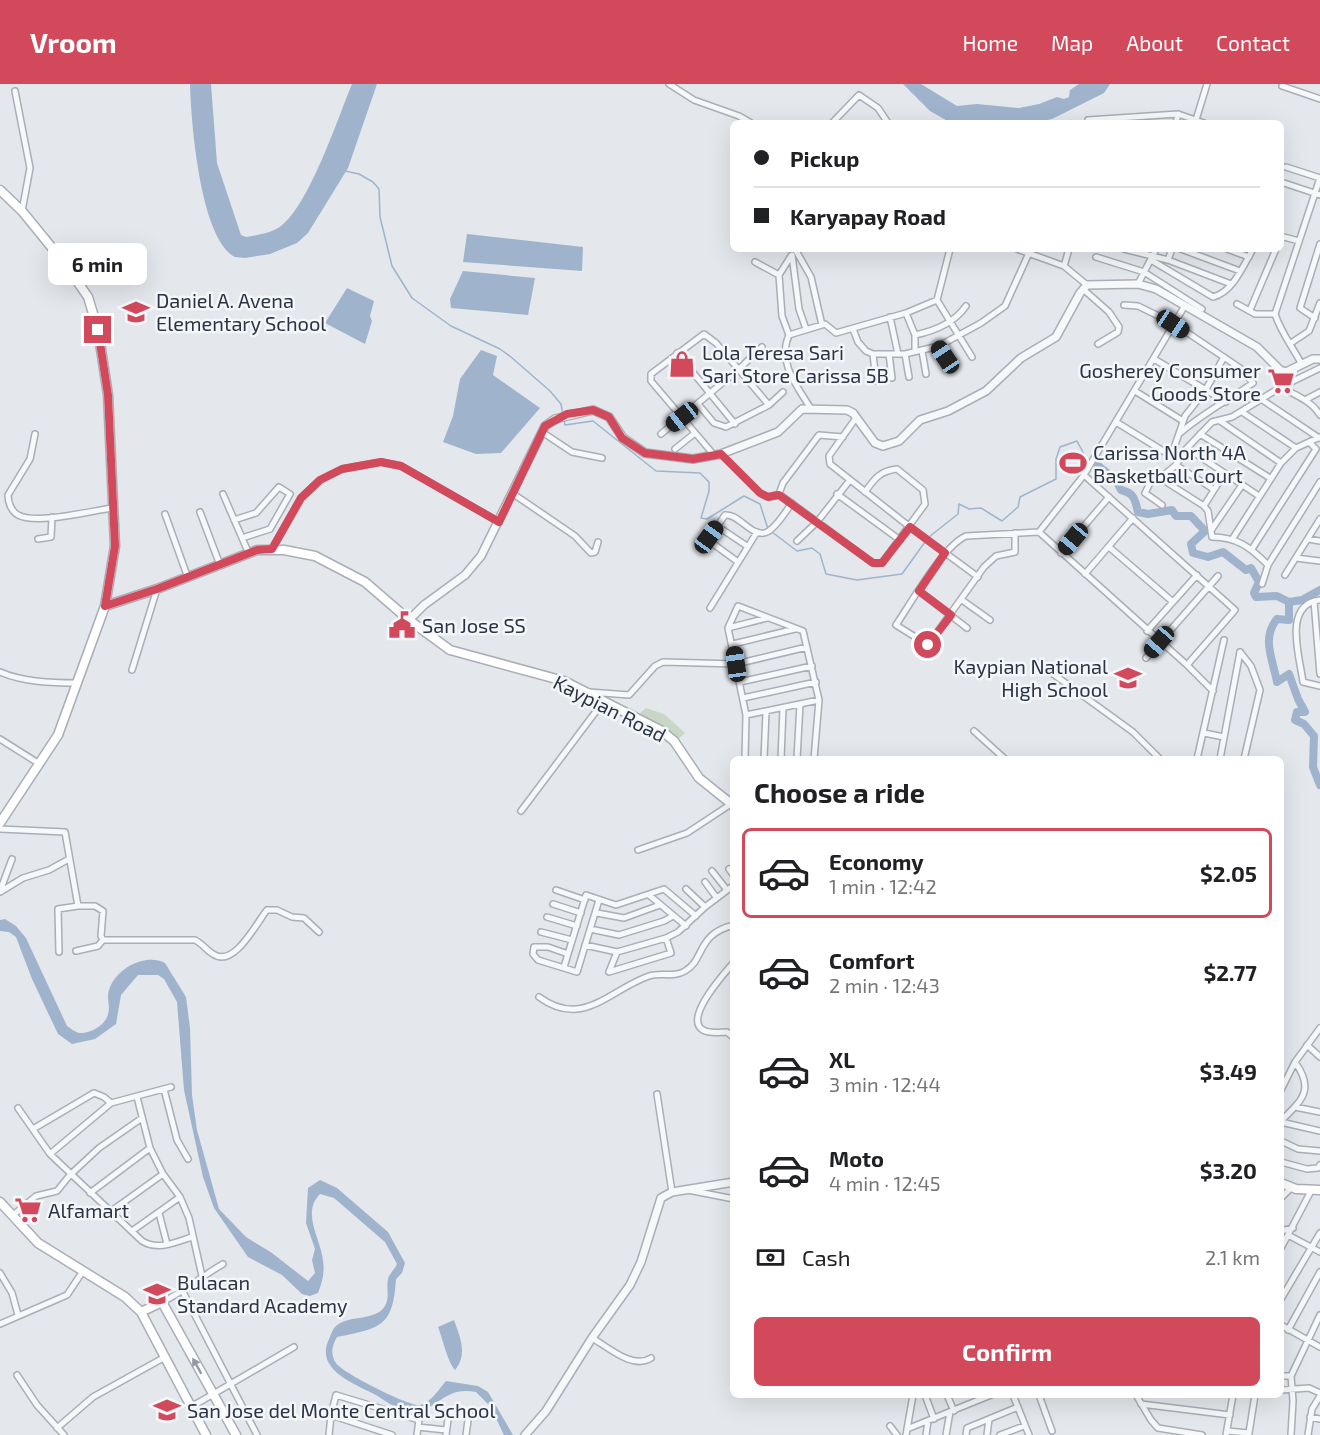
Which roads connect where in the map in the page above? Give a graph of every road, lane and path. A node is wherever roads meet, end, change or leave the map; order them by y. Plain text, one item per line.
1 (669, 84) edge
2 (1207, 84) edge
3 (1281, 86) dead end
4 (15, 91) dead end
5 (1320, 99) edge
6 (1178, 114) junction
7 (1143, 116) junction
8 (1161, 116) junction
9 (746, 120) edge
10 (835, 120) edge
11 (886, 120) edge
12 (1129, 120) edge
13 (1142, 120) edge
14 (1160, 120) edge
15 (1177, 120) edge
16 (1193, 120) edge
17 (1195, 120) edge
18 (1286, 167) dead end
19 (1320, 178) edge
20 (1284, 183) dead end
21 (0, 190) edge
22 (1317, 194) edge
23 (21, 211) junction
24 (1284, 237) edge
25 (1299, 241) junction
26 (1320, 244) edge
27 (793, 252) edge
28 (794, 252) edge
29 (795, 252) edge
30 (949, 252) edge
31 (1026, 252) edge
32 (1068, 252) edge
33 (1139, 252) edge
34 (1155, 252) edge
35 (1171, 252) edge
36 (1189, 252) edge
37 (1235, 252) edge
38 (1252, 252) edge
39 (1275, 252) edge
40 (1029, 253) junction
41 (1096, 257) dead end
42 (1249, 257) junction
43 (1153, 258) junction
44 (1168, 260) junction
45 (755, 262) dead end
46 (1064, 266) junction
47 (1144, 272) junction
48 (1240, 272) junction
49 (779, 275) junction
50 (1138, 284) junction
51 (1231, 284) junction
52 (1085, 287) junction
53 (937, 300) junction
54 (1320, 303) edge
55 (1237, 304) dead end
56 (1124, 305) dead end
57 (966, 306) dead end
58 (1184, 306) junction
59 (1202, 309) dead end
60 (1250, 310) junction
61 (906, 313) junction
62 (1275, 314) junction
63 (890, 318) junction
64 (1315, 318) junction
65 (949, 321) junction
66 (1173, 324) junction
67 (822, 325) junction
68 (806, 329) junction
69 (853, 329) junction
70 (915, 334) junction
71 (789, 335) junction
72 (957, 335) junction
73 (1291, 343) junction
74 (1098, 344) dead end
75 (939, 346) junction
76 (762, 347) dead end
77 (915, 351) junction
78 (922, 351) junction
79 (677, 353) junction
80 (873, 354) junction
81 (890, 354) junction
82 (902, 354) junction
83 (972, 357) dead end
84 (1224, 357) junction
85 (1154, 359) junction
86 (1320, 359) edge
87 (1302, 365) junction
88 (952, 366) dead end
89 (1320, 368) edge
90 (740, 369) junction
91 (926, 374) dead end
92 (909, 377) dead end
93 (892, 378) dead end
94 (876, 381) dead end
95 (1281, 387) junction
96 (1205, 390) junction
97 (1135, 391) junction
98 (783, 392) dead end
99 (1320, 392) edge
100 (710, 394) junction
101 (1261, 399) junction
102 (1305, 400) junction
103 (1226, 402) junction
104 (698, 404) junction
105 (769, 405) junction
106 (811, 409) junction
107 (1242, 412) junction
108 (1320, 415) edge
109 (682, 417) junction
110 (856, 418) junction
111 (1183, 421) junction
112 (1220, 421) junction
113 (1116, 422) junction
114 (735, 424) junction
115 (542, 432) junction
116 (695, 433) junction
117 (35, 434) dead end
118 (661, 434) dead end
119 (1179, 434) junction
120 (1200, 434) junction
121 (843, 437) junction
122 (1320, 437) edge
123 (1309, 442) junction
124 (1187, 448) junction
125 (1296, 448) junction
126 (675, 449) dead end
127 (1318, 450) edge
128 (718, 455) junction
129 (602, 458) dead end
130 (1281, 462) junction
131 (1176, 465) junction
132 (1224, 474) junction
133 (1084, 475) junction
134 (1160, 478) junction
135 (1270, 478) junction
136 (850, 480) junction
137 (1320, 482) edge
138 (1242, 484) junction
139 (1213, 489) junction
140 (865, 492) junction
141 (512, 493) junction
142 (223, 494) dead end
143 (837, 494) junction
144 (779, 495) junction
145 (1259, 496) junction
146 (1109, 497) junction
147 (792, 503) junction
148 (1162, 505) dead end
149 (1204, 506) junction
150 (112, 508) junction
151 (200, 512) dead end
152 (165, 514) dead end
153 (52, 517) junction
154 (1133, 518) junction
155 (1320, 519) edge
156 (234, 520) junction
157 (499, 522) junction
158 (817, 522) junction
159 (717, 526) junction
160 (910, 527) junction
161 (1212, 529) junction
162 (756, 532) junction
163 (1039, 532) junction
164 (1015, 533) junction
165 (242, 538) junction
166 (1233, 538) junction
167 (38, 539) dead end
168 (1308, 539) junction
169 (900, 540) junction
170 (796, 541) dead end
171 (1320, 541) edge
172 (598, 542) dead end
173 (747, 546) junction
174 (1109, 547) junction
175 (272, 549) junction
176 (1252, 549) junction
177 (945, 553) junction
178 (1061, 553) junction
179 (249, 554) junction
180 (1296, 558) junction
181 (1320, 561) edge
182 (738, 562) junction
183 (220, 565) junction
184 (1268, 565) junction
185 (1085, 574) junction
186 (1197, 575) junction
187 (1285, 575) dead end
188 (1218, 576) dead end
189 (978, 577) junction
190 (188, 578) junction
191 (1262, 584) dead end
192 (1209, 586) junction
193 (157, 589) junction
194 (919, 591) junction
195 (962, 600) junction
196 (1317, 600) edge
197 (1173, 602) junction
198 (105, 606) junction
199 (710, 608) dead end
200 (951, 615) junction
201 (769, 618) junction
202 (409, 620) junction
203 (990, 621) dead end
204 (728, 628) junction
205 (967, 628) dead end
206 (796, 629) junction
207 (1147, 631) junction
208 (1224, 640) dead end
209 (1159, 642) junction
210 (733, 644) junction
211 (807, 647) junction
212 (1146, 658) dead end
213 (1038, 663) dead end
214 (736, 664) junction
215 (1187, 665) junction
216 (812, 666) junction
217 (132, 670) dead end
218 (0, 672) edge
219 (1320, 674) edge
220 (740, 682) junction
221 (816, 682) junction
222 (77, 683) junction
223 (1320, 686) edge
224 (1212, 691) junction
225 (584, 693) junction
226 (743, 698) junction
227 (819, 700) junction
228 (603, 702) junction
229 (800, 704) junction
230 (783, 708) junction
231 (766, 712) junction
232 (746, 715) junction
233 (974, 731) dead end
234 (1204, 733) junction
235 (1224, 737) junction
236 (0, 739) edge
237 (745, 756) edge
238 (764, 756) edge
239 (781, 756) edge
240 (797, 756) edge
241 (814, 756) edge
242 (1002, 756) edge
243 (1157, 756) edge
244 (1198, 756) edge
245 (1221, 756) edge
246 (1245, 756) edge
247 (38, 763) junction
248 (730, 803) edge
249 (730, 806) edge
250 (520, 811) dead end
251 (0, 823) edge
252 (0, 829) edge
253 (638, 850) dead end
254 (12, 859) dead end
255 (69, 859) junction
256 (712, 871) dead end
257 (705, 882) dead end
258 (730, 888) edge
259 (686, 889) dead end
260 (556, 890) dead end
261 (727, 890) junction
262 (0, 891) edge
263 (649, 895) junction
264 (717, 897) junction
265 (585, 900) junction
266 (599, 900) junction
267 (552, 904) dead end
268 (660, 905) junction
269 (78, 906) junction
270 (705, 907) junction
271 (581, 913) junction
272 (597, 913) junction
273 (547, 916) dead end
274 (673, 916) junction
275 (696, 916) junction
276 (577, 926) junction
277 (686, 926) junction
278 (730, 926) edge
279 (590, 929) junction
280 (320, 932) dead end
281 (541, 932) dead end
282 (666, 938) junction
283 (103, 940) junction
284 (572, 940) junction
285 (585, 945) junction
286 (76, 951) dead end
287 (59, 952) dead end
288 (617, 952) junction
289 (568, 954) junction
290 (564, 967) junction
291 (730, 967) edge
292 (538, 998) dead end
293 (1319, 1031) edge
294 (730, 1035) edge
295 (1307, 1046) junction
296 (1320, 1057) edge
297 (1294, 1062) junction
298 (1284, 1084) edge
299 (171, 1087) dead end
300 (164, 1089) junction
301 (657, 1094) dead end
302 (137, 1097) junction
303 (111, 1103) junction
304 (1295, 1107) junction
305 (18, 1108) dead end
306 (1320, 1112) edge
307 (142, 1118) junction
308 (1284, 1119) edge
309 (1284, 1123) edge
310 (33, 1129) junction
311 (1320, 1131) edge
312 (1284, 1142) edge
313 (150, 1148) junction
314 (1320, 1151) edge
315 (50, 1154) junction
316 (188, 1159) dead end
317 (1284, 1163) edge
318 (1320, 1165) edge
319 (163, 1174) junction
320 (70, 1175) junction
321 (730, 1183) edge
322 (1284, 1184) edge
323 (1292, 1187) junction
324 (687, 1189) junction
325 (1315, 1190) edge
326 (672, 1192) junction
327 (90, 1193) junction
328 (1284, 1196) edge
329 (180, 1197) junction
330 (730, 1198) edge
331 (0, 1202) edge
332 (110, 1212) junction
333 (159, 1213) junction
334 (12, 1216) junction
335 (1293, 1228) junction
336 (1284, 1230) edge
337 (132, 1232) junction
338 (1320, 1233) edge
339 (1288, 1235) junction
340 (192, 1237) junction
341 (1284, 1242) edge
342 (167, 1244) junction
343 (1312, 1248) junction
344 (1320, 1252) edge
345 (223, 1264) dead end
346 (83, 1271) junction
347 (1320, 1272) edge
348 (0, 1273) edge
349 (202, 1276) junction
350 (183, 1292) junction
351 (1284, 1294) edge
352 (162, 1302) junction
353 (141, 1312) junction
354 (18, 1316) junction
355 (1320, 1316) edge
356 (0, 1324) edge
357 (1284, 1327) edge
358 (1288, 1330) junction
359 (592, 1338) junction
360 (1306, 1341) junction
361 (294, 1347) dead end
362 (1320, 1347) edge
363 (165, 1357) junction
364 (651, 1358) dead end
365 (17, 1375) dead end
366 (1284, 1376) edge
367 (1291, 1377) junction
368 (230, 1385) junction
369 (1293, 1389) junction
370 (1284, 1390) edge
371 (214, 1395) junction
372 (1320, 1395) edge
373 (913, 1398) edge
374 (927, 1398) edge
375 (948, 1398) edge
376 (970, 1398) edge
377 (984, 1398) edge
378 (1014, 1398) edge
379 (1040, 1398) edge
380 (1138, 1398) edge
381 (1233, 1398) edge
382 (1255, 1398) edge
383 (972, 1403) junction
384 (1142, 1404) junction
385 (191, 1407) junction
386 (1018, 1407) junction
387 (952, 1412) junction
388 (331, 1415) junction
389 (1230, 1415) junction
390 (1310, 1417) junction
391 (989, 1419) junction
392 (1320, 1419) edge
393 (932, 1420) junction
394 (418, 1424) junction
395 (890, 1426) dead end
396 (1024, 1426) junction
397 (57, 1428) junction
398 (1053, 1431) dead end
399 (907, 1432) edge
400 (446, 1433) edge
401 (1227, 1433) edge
402 (526, 1434) edge
403 (64, 1435) edge
404 (206, 1435) edge
405 (236, 1435) edge
406 (257, 1435) edge
407 (329, 1435) edge
408 (392, 1435) edge
409 (417, 1435) edge
410 (466, 1435) edge
411 (897, 1435) edge
412 (926, 1435) edge
413 (946, 1435) edge
414 (966, 1435) edge
415 (987, 1435) edge
416 (1000, 1435) edge
417 (1029, 1435) edge
418 (1202, 1435) edge
419 (1291, 1435) edge
420 (1308, 1435) edge

1 - 9 street
2 - 17 street
3 - 5 street
4 - 23 street
6 - 8 street
6 - 15 street
6 - 16 street
7 - 8 street
7 - 12 street
7 - 13 street
8 - 14 street
10 - 11 street
18 - 19 street
19 - 22 street
20 - 22 street
21 - 23 main road
22 - 25 street
23 - 150 main road
24 - 25 street
25 - 62 street
26 - 64 street
27 - 49 street
28 - 68 street
29 - 67 street
30 - 53 street
31 - 40 street
32 - 46 street
33 - 43 street
34 - 43 street
35 - 44 street
36 - 48 street
37 - 42 street
38 - 42 street
39 - 60 street
40 - 46 street
40 - 72 street
41 - 47 street
42 - 48 street
43 - 44 street
43 - 47 street
43 - 51 street
44 - 51 street
45 - 49 street
46 - 52 street
47 - 50 street
47 - 59 street
48 - 51 street
49 - 71 street
50 - 52 street
50 - 58 street
52 - 74 street
52 - 110 street
53 - 61 street
53 - 65 street
54 - 64 street
55 - 60 street
56 - 66 street
57 - 65 street
58 - 66 street
58 - 87 street
60 - 62 street
61 - 63 street
61 - 70 street
62 - 73 street
63 - 69 street
63 - 82 street
64 - 73 street
65 - 70 street
65 - 72 street
66 - 84 street
66 - 85 street
67 - 68 street
67 - 69 street
68 - 71 street
69 - 80 street
70 - 77 street
71 - 106 street
72 - 75 street
72 - 83 street
73 - 87 street
75 - 78 street
75 - 88 street
76 - 90 street
77 - 78 street
77 - 82 street
78 - 91 street
79 - 90 street
79 - 100 street
79 - 109 street
80 - 81 street
80 - 94 street
81 - 82 street
81 - 93 street
82 - 92 street
84 - 96 street
84 - 103 street
85 - 96 street
85 - 97 street
86 - 87 street
89 - 95 street
90 - 100 street
90 - 105 street
95 - 101 street
95 - 102 street
96 - 103 street
96 - 111 street
97 - 111 street
97 - 113 street
98 - 105 street
99 - 102 street
100 - 104 street
100 - 114 street
101 - 107 street
101 - 122 street
102 - 108 street
103 - 119 street
104 - 109 street
104 - 114 street
105 - 114 street
106 - 110 street
106 - 128 street
107 - 112 street
107 - 125 street
109 - 116 street
109 - 118 street
110 - 121 street
111 - 119 street
112 - 120 street
112 - 130 street
113 - 119 street
113 - 133 street
115 - 128 street
115 - 129 street
115 - 141 street
116 - 126 street
116 - 128 street
117 - 153 street
120 - 124 street
120 - 135 street
121 - 136 street
121 - 144 street
122 - 123 street
123 - 125 street
123 - 127 street
124 - 131 street
124 - 132 street
125 - 130 street
127 - 176 street
128 - 144 street
130 - 135 street
131 - 134 street
131 - 139 street
132 - 138 street
132 - 139 street
133 - 146 street
133 - 163 street
134 - 148 street
134 - 149 street
135 - 145 street
136 - 140 street
136 - 143 street
137 - 184 street
138 - 145 street
138 - 161 street
139 - 149 street
140 - 160 street
140 - 160 street
141 - 157 street
141 - 172 street
142 - 156 street
143 - 158 street
143 - 169 street
144 - 147 street
145 - 166 street
146 - 154 street
146 - 178 street
147 - 158 street
147 - 162 street
149 - 161 street
150 - 153 street
150 - 198 main road
151 - 183 street
152 - 190 street
153 - 167 street
154 - 174 street
154 - 186 street
155 - 168 street
156 - 165 street
156 - 165 street
157 - 175 street
157 - 202 street
158 - 169 street
158 - 170 street
159 - 162 street
159 - 173 street
159 - 182 street
160 - 169 street
160 - 177 street
161 - 166 street
162 - 173 street
163 - 164 street
163 - 178 street
164 - 177 street
164 - 189 street
165 - 179 street
166 - 176 street
168 - 171 street
168 - 180 street
173 - 182 street
174 - 185 street
174 - 197 street
175 - 179 main road, Kaypian Road
175 - 202 main road, Kaypian Road
176 - 184 street
177 - 189 street
177 - 194 street
178 - 185 street
179 - 183 main road, Kaypian Road
180 - 181 street
180 - 187 street
182 - 199 street
183 - 190 main road, Kaypian Road
184 - 191 street
185 - 207 street
186 - 192 street
186 - 197 street
188 - 192 street
189 - 195 street
190 - 193 main road, Kaypian Road
192 - 209 street
192 - 215 street
193 - 198 main road, Kaypian Road
193 - 217 street
194 - 200 street
194 - 200 street
195 - 200 street
195 - 203 street
196 - 219 street
196 - 223 street
197 - 207 street
198 - 222 main road
200 - 205 street
201 - 204 street
201 - 204 street
201 - 206 street
202 - 225 main road, Kaypian Road
204 - 210 street
206 - 210 street
206 - 211 street
207 - 209 street
208 - 224 street
209 - 212 street
209 - 215 street
210 - 214 street
211 - 214 street
211 - 216 street
213 - 243 street
214 - 220 street
214 - 225 street
215 - 224 street
216 - 220 street
216 - 221 street
218 - 222 street
220 - 226 street
221 - 226 street
221 - 227 street
222 - 247 main road
224 - 234 street
225 - 228 main road, Kaypian Road
226 - 232 street
227 - 229 street
227 - 241 street
228 - 248 main road, Kaypian Road
228 - 250 street
229 - 230 street
229 - 240 street
230 - 231 street
230 - 239 street
231 - 232 street
231 - 238 street
232 - 237 street
233 - 242 street
234 - 235 street
234 - 244 street
235 - 245 street
235 - 246 street
236 - 247 street
247 - 251 main road
249 - 253 street
252 - 255 street
254 - 262 street
255 - 262 street
255 - 269 street
256 - 261 street
257 - 264 street
258 - 261 street
259 - 270 street
260 - 265 street
261 - 264 street
263 - 266 street
263 - 268 street
263 - 275 street
264 - 270 street
265 - 266 street
265 - 271 street
266 - 272 street
267 - 271 street
268 - 272 street
268 - 274 street
269 - 283 street
269 - 287 street
270 - 275 street
271 - 276 street
272 - 279 street
273 - 276 street
274 - 277 street
274 - 279 street
275 - 277 street
276 - 284 street
277 - 282 street
278 - 292 street
279 - 285 street
280 - 283 street
281 - 284 street
282 - 288 street
282 - 288 street
283 - 286 street
284 - 289 street
285 - 288 street
285 - 290 street
289 - 290 street
289 - 290 street
291 - 294 street
293 - 295 street
295 - 296 street
295 - 297 street
297 - 298 street
297 - 304 street
299 - 300 street
300 - 302 street
300 - 316 street
301 - 326 street
302 - 303 street
302 - 307 street
303 - 310 street
303 - 315 street
304 - 306 street
304 - 308 street
305 - 310 street
307 - 313 street
307 - 320 street
309 - 311 street
310 - 315 street
312 - 314 street
313 - 319 street
313 - 327 street
315 - 320 street
317 - 318 street
319 - 329 street
319 - 332 street
320 - 327 street
320 - 334 street
321 - 324 street
322 - 323 main road
323 - 325 main road
323 - 328 street
324 - 326 street
324 - 330 street
325 - 335 street
326 - 359 street
327 - 332 street
329 - 333 street
329 - 340 street
331 - 334 main road
332 - 337 street
333 - 337 street
333 - 342 street
334 - 346 main road
335 - 336 street
335 - 339 street
337 - 342 street
338 - 343 street
339 - 341 street
339 - 343 street
340 - 342 street
340 - 349 street
343 - 344 street
343 - 351 street
345 - 349 street
346 - 353 main road
346 - 354 street
347 - 358 street
348 - 354 street
349 - 350 street
350 - 352 street
350 - 368 street
352 - 353 main road
371 -> 352 main road
353 - 363 main road
354 - 356 street
355 - 360 street
357 - 358 street
358 - 360 street
359 - 364 street
359 - 402 street
360 - 362 street
360 - 367 street
361 - 368 street
363 - 385 main road
363 - 397 street
365 - 397 street
366 - 367 street
367 - 369 street
368 - 371 street
368 - 406 street
369 - 370 street
369 - 372 street
369 - 419 street
371 - 385 street
371 - 405 main road
372 - 390 street
373 - 399 street
374 - 393 street
375 - 387 street
376 - 383 street
377 - 383 street
378 - 386 street
379 - 398 street
380 - 384 street
381 - 389 street
382 - 401 street
383 - 387 street
384 - 389 street
384 - 418 street
385 - 404 main road
386 - 391 street
386 - 396 street
387 - 393 street
387 - 413 street
388 - 394 street
388 - 407 street
388 - 408 street
389 - 401 street
390 - 392 street
390 - 420 street
391 - 414 street
391 - 415 street
393 - 399 street
393 - 412 street
394 - 400 street
394 - 409 street
395 - 411 street
396 - 416 street
396 - 417 street
397 - 403 street
400 - 410 street

